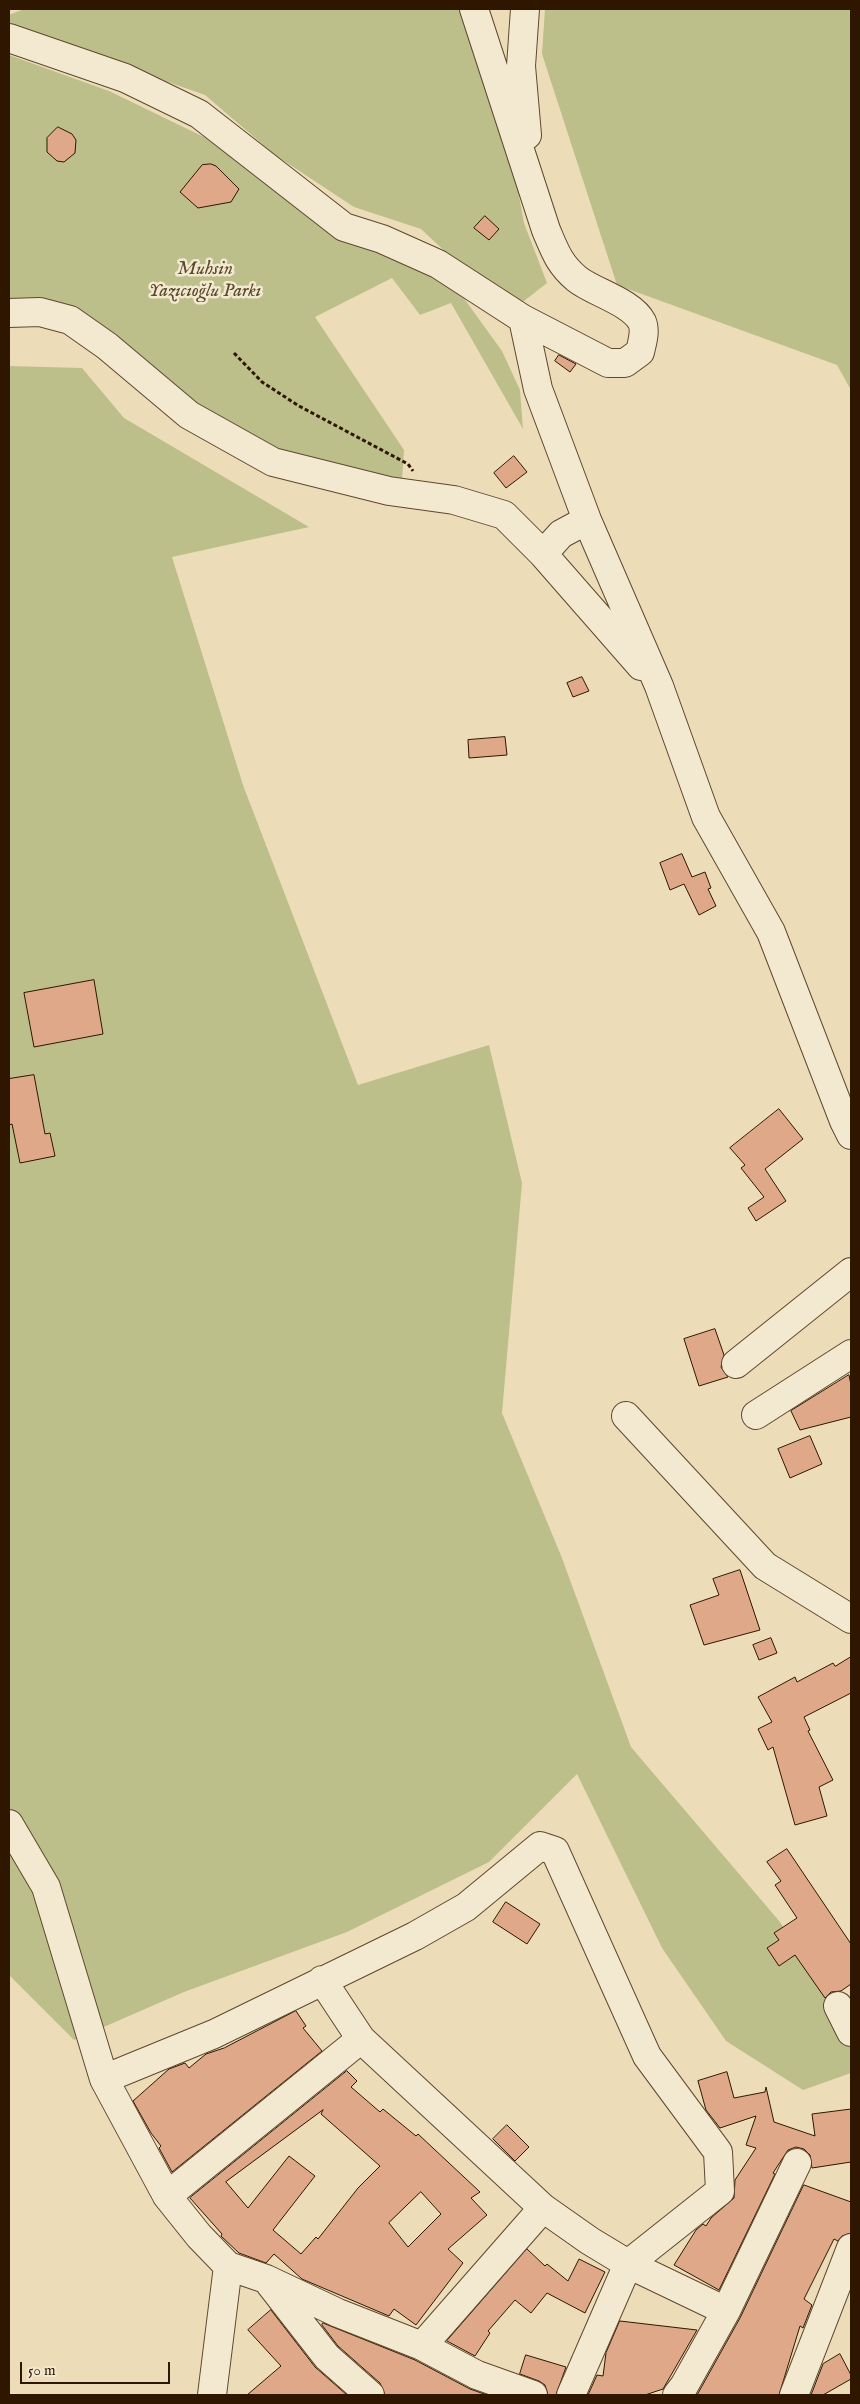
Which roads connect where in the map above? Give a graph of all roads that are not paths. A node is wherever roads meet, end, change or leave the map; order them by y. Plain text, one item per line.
1 (474, 9) edge
2 (524, 9) edge
3 (9, 38) edge
4 (530, 179) junction
5 (9, 313) edge
6 (523, 319) junction
7 (587, 520) junction
8 (543, 554) junction
9 (659, 686) junction
10 (851, 1136) edge
11 (851, 1272) edge
12 (851, 1354) edge
13 (736, 1364) dead end
14 (756, 1415) dead end
15 (626, 1416) dead end
16 (851, 1619) edge
17 (9, 1824) edge
18 (322, 1980) junction
19 (838, 2006) dead end
20 (851, 2032) edge
21 (361, 2038) junction
22 (104, 2079) junction
23 (797, 2163) dead end
24 (167, 2196) junction
25 (544, 2208) junction
26 (851, 2248) edge
27 (628, 2264) junction
28 (228, 2266) junction
29 (266, 2279) junction
30 (726, 2310) junction
31 (422, 2346) junction
32 (212, 2395) edge
33 (370, 2395) edge
34 (533, 2395) edge
35 (572, 2395) edge
36 (677, 2395) edge
37 (794, 2395) edge

1 - 4 street
2 - 4 street
3 - 6 street
4 - 6 street
5 - 8 street
6 - 7 street
7 - 8 street
7 - 9 street
8 - 9 street
9 - 10 street
11 - 13 street
12 - 14 street
15 - 16 street
17 - 22 street
18 - 21 street
18 - 22 street
18 - 27 street
19 - 20 street
21 - 24 street
21 - 25 street
22 - 24 street
23 - 30 street
24 - 28 street
25 - 27 street
25 - 31 street
26 - 37 street
27 - 30 street
27 - 35 street
28 - 29 street
28 - 32 street
29 - 31 street
29 - 33 street
30 - 36 street
31 - 34 street

